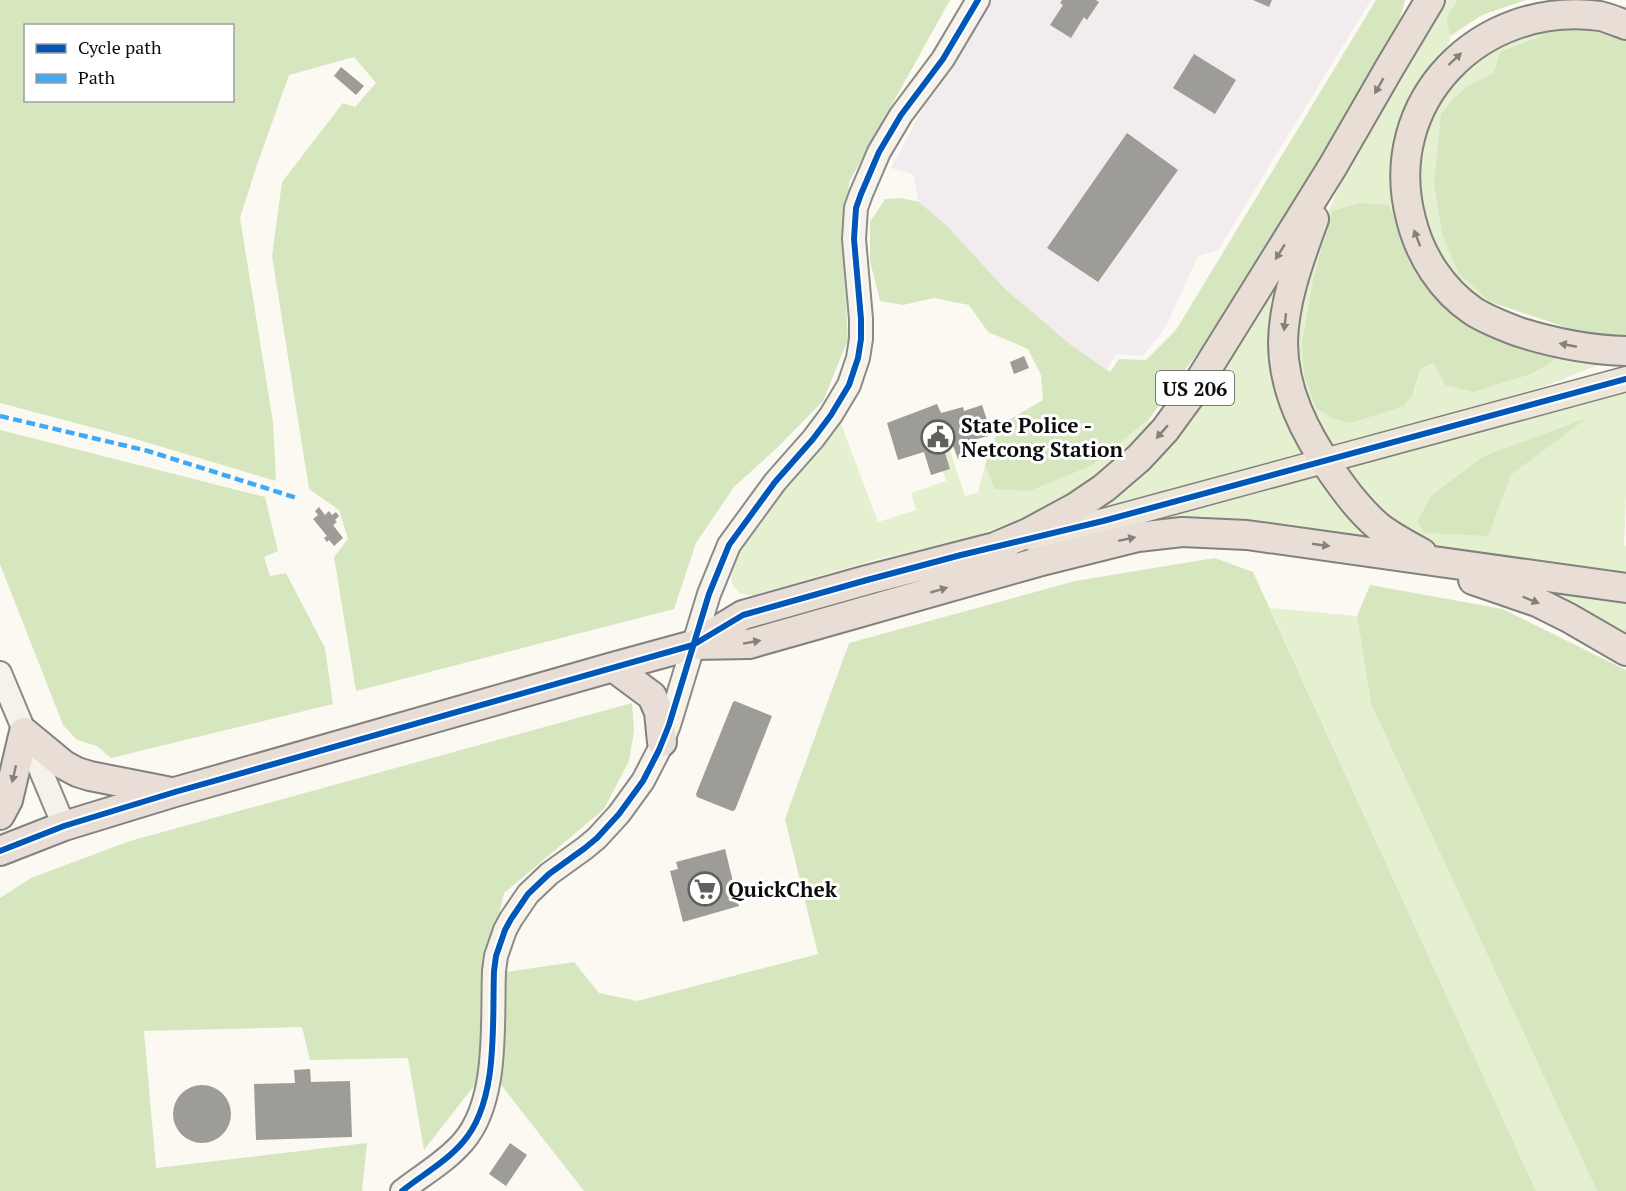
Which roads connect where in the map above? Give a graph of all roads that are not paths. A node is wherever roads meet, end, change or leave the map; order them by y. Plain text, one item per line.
1 (978, 0) edge
2 (1430, 0) edge
3 (1626, 25) edge
4 (1333, 166) junction
5 (1626, 351) edge
6 (1626, 379) edge
7 (1325, 461) junction
8 (995, 547) junction
9 (1438, 562) junction
10 (1626, 588) edge
11 (693, 645) junction
12 (1626, 651) edge
13 (613, 667) junction
14 (0, 673) edge
15 (24, 732) junction
16 (662, 742) junction
17 (175, 792) junction
18 (0, 815) edge
19 (64, 826) junction
20 (0, 851) edge
21 (402, 1191) edge

1 - 11 street
2 -> 4 highway, US 206
5 -> 3 highway
4 -> 7 highway
4 -> 8 highway, US 206
6 - 7 main road
7 - 8 main road
7 - 9 highway
8 - 11 highway, US 206
9 - 10 highway, US 206
11 -> 9 highway, US 206
9 -> 12 highway
11 - 13 highway, US 206
11 - 16 street
13 - 16 highway
13 - 17 highway, US 206
14 - 15 street
15 - 17 highway
15 -> 18 highway
15 - 19 street
16 - 21 street
17 - 19 highway, US 206
19 - 20 highway, US 206

